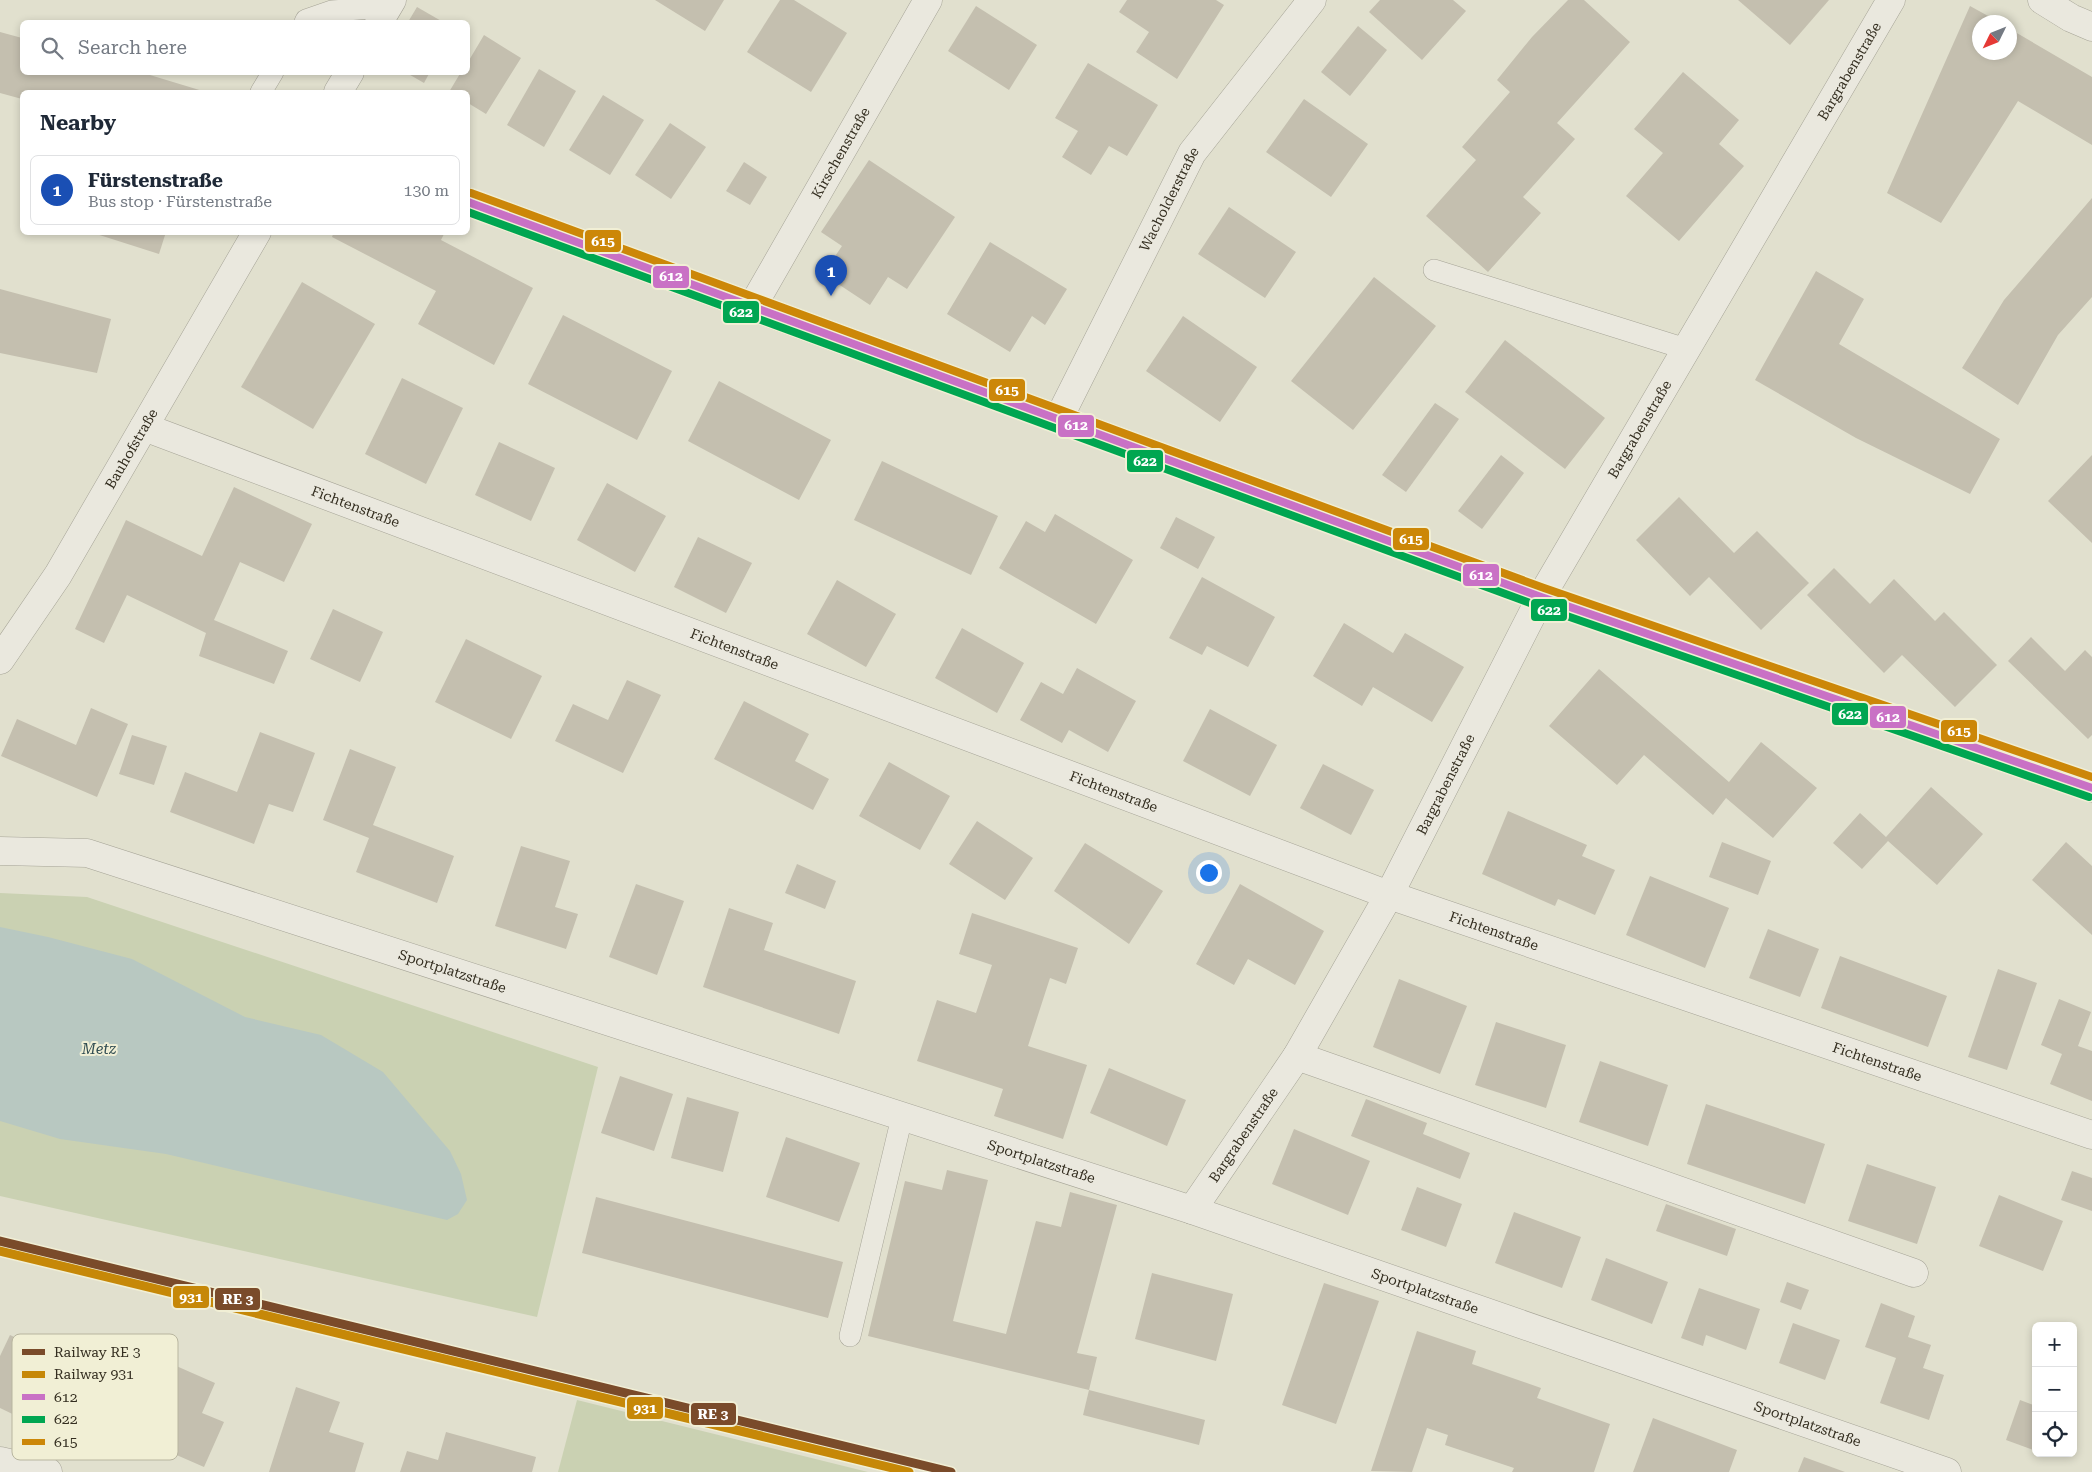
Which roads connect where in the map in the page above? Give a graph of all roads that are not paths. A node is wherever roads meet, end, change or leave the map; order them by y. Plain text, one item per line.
1 (928, 0) edge
2 (1312, 0) edge
3 (1891, 0) edge
4 (2042, 0) edge
5 (381, 7) edge
6 (306, 20) edge
7 (2092, 27) edge
8 (271, 75) edge
9 (348, 75) edge
10 (262, 90) edge
11 (339, 90) edge
12 (470, 203) edge
13 (254, 235) edge
14 (1434, 270) dead end
15 (752, 307) junction
16 (1686, 349) junction
17 (1059, 418) junction
18 (144, 427) junction
19 (1541, 597) junction
20 (0, 660) edge
21 (2092, 788) edge
22 (0, 851) edge
23 (1389, 895) junction
24 (1297, 1056) junction
25 (902, 1117) junction
26 (2092, 1135) edge
27 (1192, 1210) junction
28 (1914, 1273) dead end
29 (850, 1336) dead end
30 (0, 1461) edge
31 (48, 1472) edge
32 (1947, 1472) edge

1 - 15 street, Kirschenstraße
2 - 17 street, Wacholderstraße
3 - 16 street, Bargrabenstraße
4 - 7 street
5 - 6 lane
8 - 10 lane
9 - 11 street
12 - 15 street
13 - 18 street, Bauhofstraße
14 - 16 lane
15 - 17 street
16 - 19 street, Bargrabenstraße
17 - 19 street
18 - 20 street, Bauhofstraße
18 - 23 street, Fichtenstraße
19 - 21 street
19 - 23 street, Bargrabenstraße
22 - 25 street, Sportplatzstraße
23 - 24 street, Bargrabenstraße
23 - 26 street, Fichtenstraße
24 - 27 street, Bargrabenstraße
24 - 28 street
25 - 27 street, Sportplatzstraße
25 - 29 lane
27 - 32 street, Sportplatzstraße
30 - 31 street

